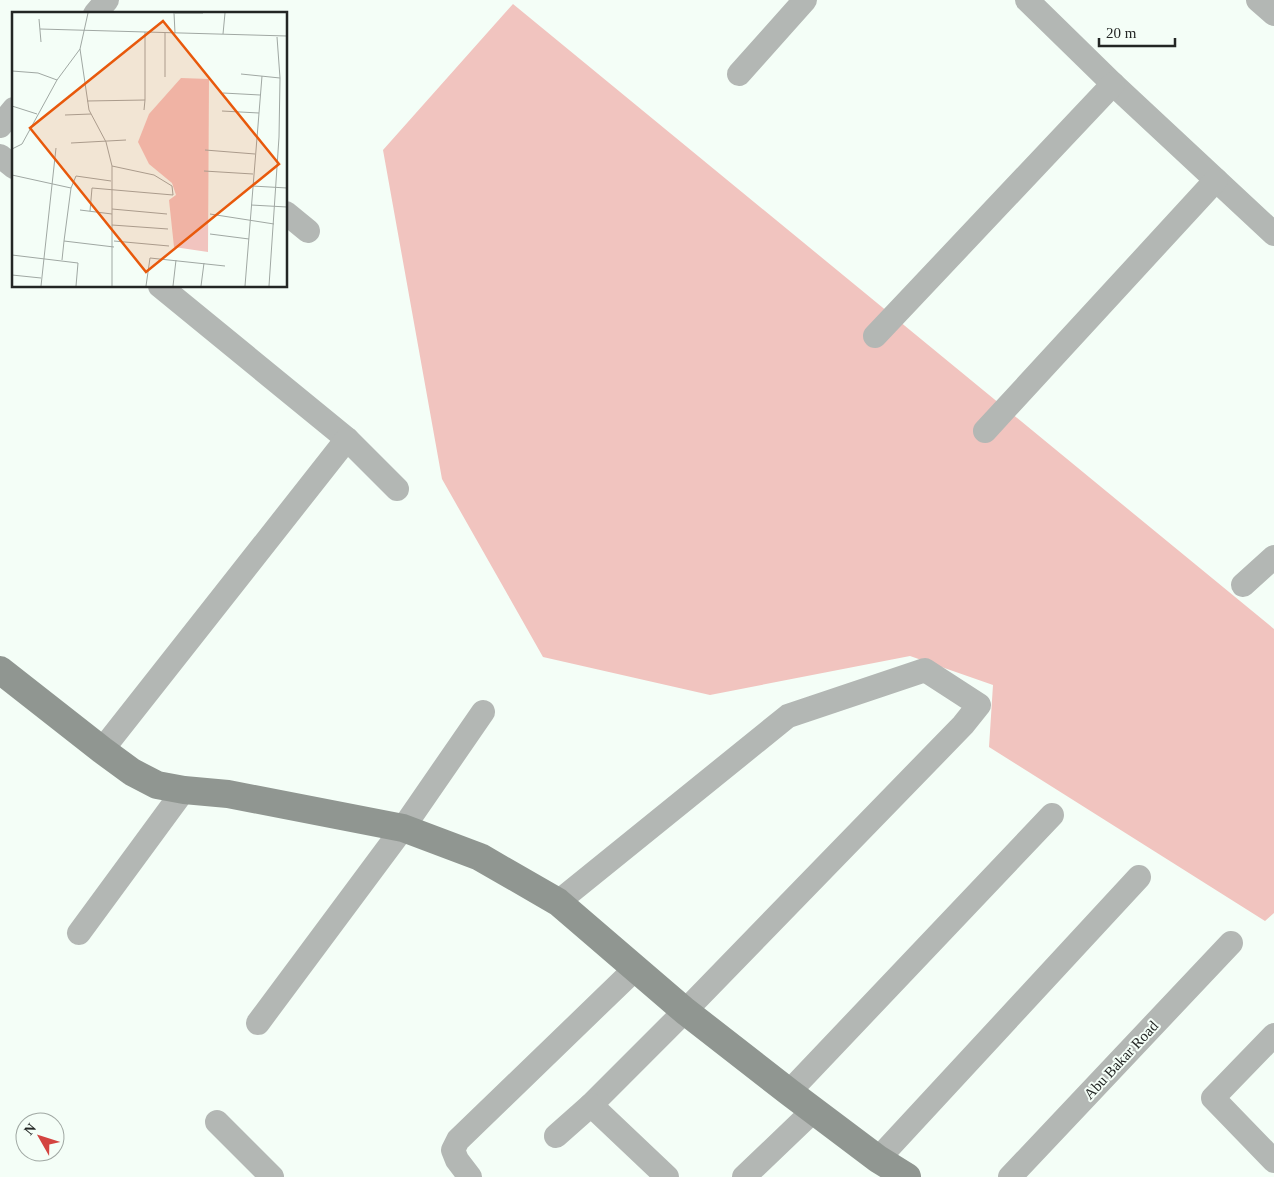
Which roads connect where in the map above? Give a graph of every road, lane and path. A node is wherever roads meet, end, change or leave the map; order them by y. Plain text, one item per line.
1 (107, 0) edge
2 (805, 0) edge
3 (1027, 0) edge
4 (1258, 0) edge
5 (97, 12) edge
6 (1274, 14) edge
7 (738, 74) dead end
8 (1113, 84) junction
9 (12, 111) edge
10 (0, 126) edge
11 (0, 156) edge
12 (12, 165) edge
13 (1216, 180) junction
14 (288, 215) edge
15 (308, 230) dead end
16 (1274, 234) edge
17 (162, 288) edge
18 (875, 336) dead end
19 (985, 432) dead end
20 (347, 438) junction
21 (397, 489) dead end
22 (1274, 557) edge
23 (1243, 585) dead end
24 (0, 670) edge
25 (483, 712) dead end
26 (102, 750) junction
27 (184, 790) junction
28 (1052, 815) dead end
29 (403, 828) junction
30 (1139, 878) dead end
31 (558, 902) junction
32 (79, 933) dead end
33 (1231, 942) dead end
34 (635, 969) junction
35 (686, 1011) junction
36 (258, 1023) dead end
37 (1274, 1035) edge
38 (789, 1092) junction
39 (591, 1104) junction
40 (813, 1110) junction
41 (217, 1122) dead end
42 (556, 1136) dead end
43 (878, 1159) junction
44 (1274, 1161) edge
45 (272, 1177) edge
46 (470, 1177) edge
47 (667, 1177) edge
48 (744, 1177) edge
49 (907, 1177) edge
50 (1010, 1177) edge

1 - 5 street
2 - 7 street
3 - 8 street
4 - 6 street
8 - 13 street
8 - 18 street
9 - 10 street
11 - 12 street
13 - 16 street
13 - 19 street
14 - 15 street
17 - 20 street
20 - 21 street
20 - 26 street
22 - 23 street
24 - 26 street
25 - 29 street
26 - 27 street
27 - 29 street
27 - 32 street
28 - 38 street
29 - 31 street
29 - 36 street
30 - 43 street
31 - 34 street
31 - 35 street
33 - 50 street, Abu Bakar Road
34 - 35 street
34 - 46 street
35 - 38 street
35 - 39 street
37 - 44 street
38 - 40 street
39 - 42 street
39 - 47 street
40 - 43 street
40 - 48 street
41 - 45 street
43 - 49 street

